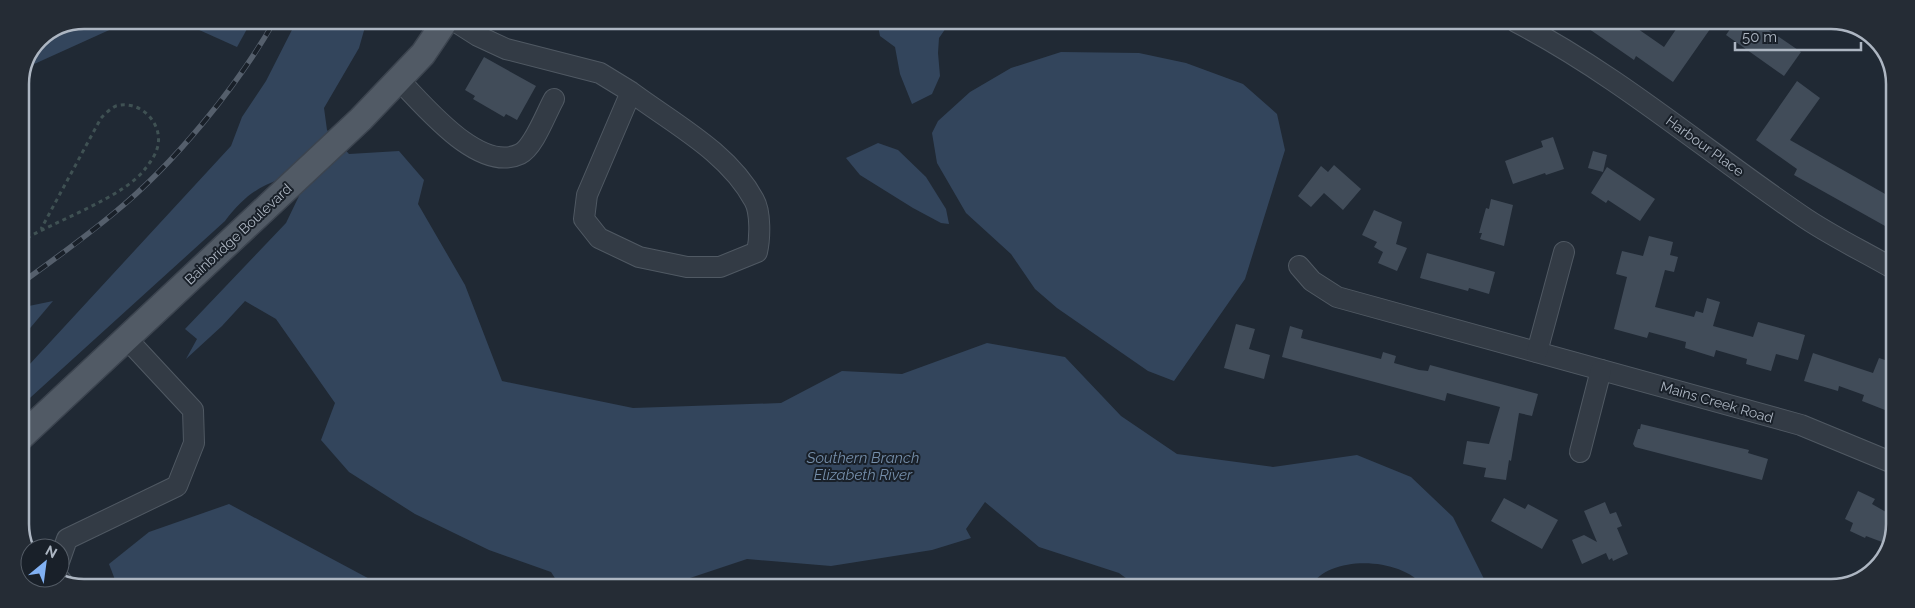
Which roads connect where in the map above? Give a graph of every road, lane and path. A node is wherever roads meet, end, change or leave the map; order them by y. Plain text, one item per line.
1 (440, 29) edge
2 (467, 29) edge
3 (1529, 29) edge
4 (399, 80) junction
5 (632, 92) junction
6 (554, 99) dead end
7 (41, 229) junction
8 (29, 236) edge
9 (1564, 252) dead end
10 (1886, 264) edge
11 (1299, 266) dead end
12 (127, 339) junction
13 (1537, 352) junction
14 (1601, 370) junction
15 (29, 430) edge
16 (1580, 452) dead end
17 (1886, 460) edge
18 (69, 538) edge

1 - 4 main road, Bainbridge Boulevard
2 - 5 street
3 - 10 street, Harbour Place
4 - 6 street
4 - 12 main road, Bainbridge Boulevard
5 - 5 street
7 - 7 path
7 - 8 path
9 - 13 street
11 - 13 street, Mains Creek Road
12 - 15 main road, Bainbridge Boulevard
12 - 18 street
13 - 14 street, Mains Creek Road
14 - 16 street
14 - 17 street, Mains Creek Road

